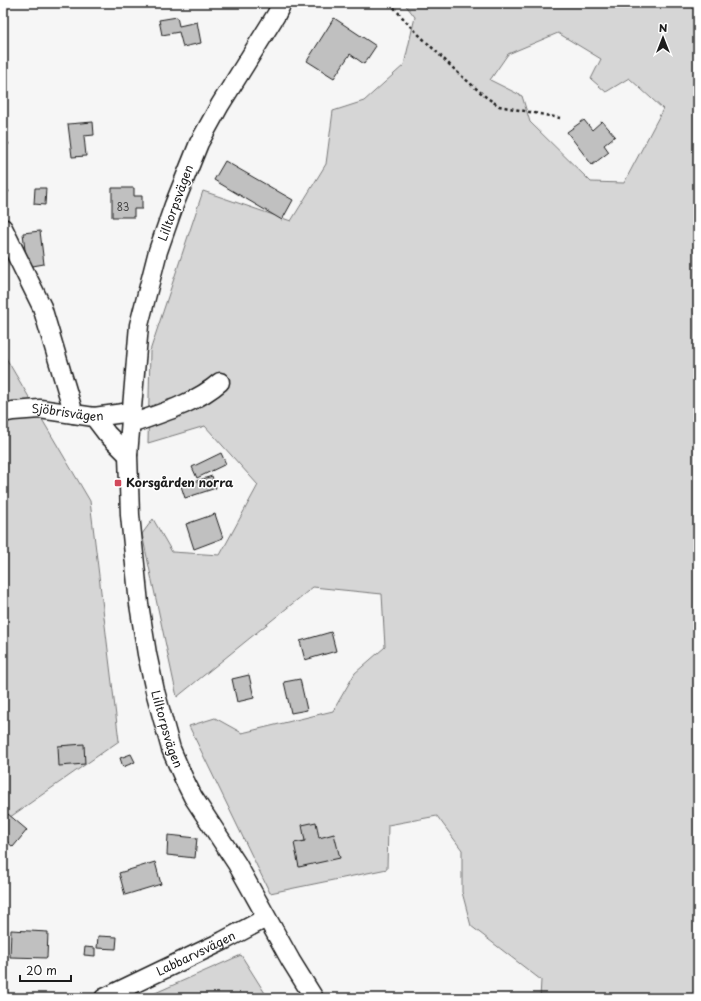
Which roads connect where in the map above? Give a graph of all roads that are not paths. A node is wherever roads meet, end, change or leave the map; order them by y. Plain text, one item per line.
1 (282, 3) edge
2 (3, 228) edge
3 (220, 382) dead end
4 (3, 413) edge
5 (74, 414) junction
6 (94, 417) junction
7 (131, 418) junction
8 (128, 455) junction
9 (266, 918) junction
10 (104, 998) edge
11 (314, 998) edge

1 - 7 street, Lilltorpsvägen
2 - 5 street
3 - 7 street
4 - 5 street, Sjöbrisvägen
5 - 6 street, Sjöbrisvägen
6 - 7 street, Sjöbrisvägen
6 - 8 street
7 - 8 street, Lilltorpsvägen
8 - 9 street, Lilltorpsvägen
9 - 10 street, Labbarvsvägen
9 - 11 street, Lilltorpsvägen

